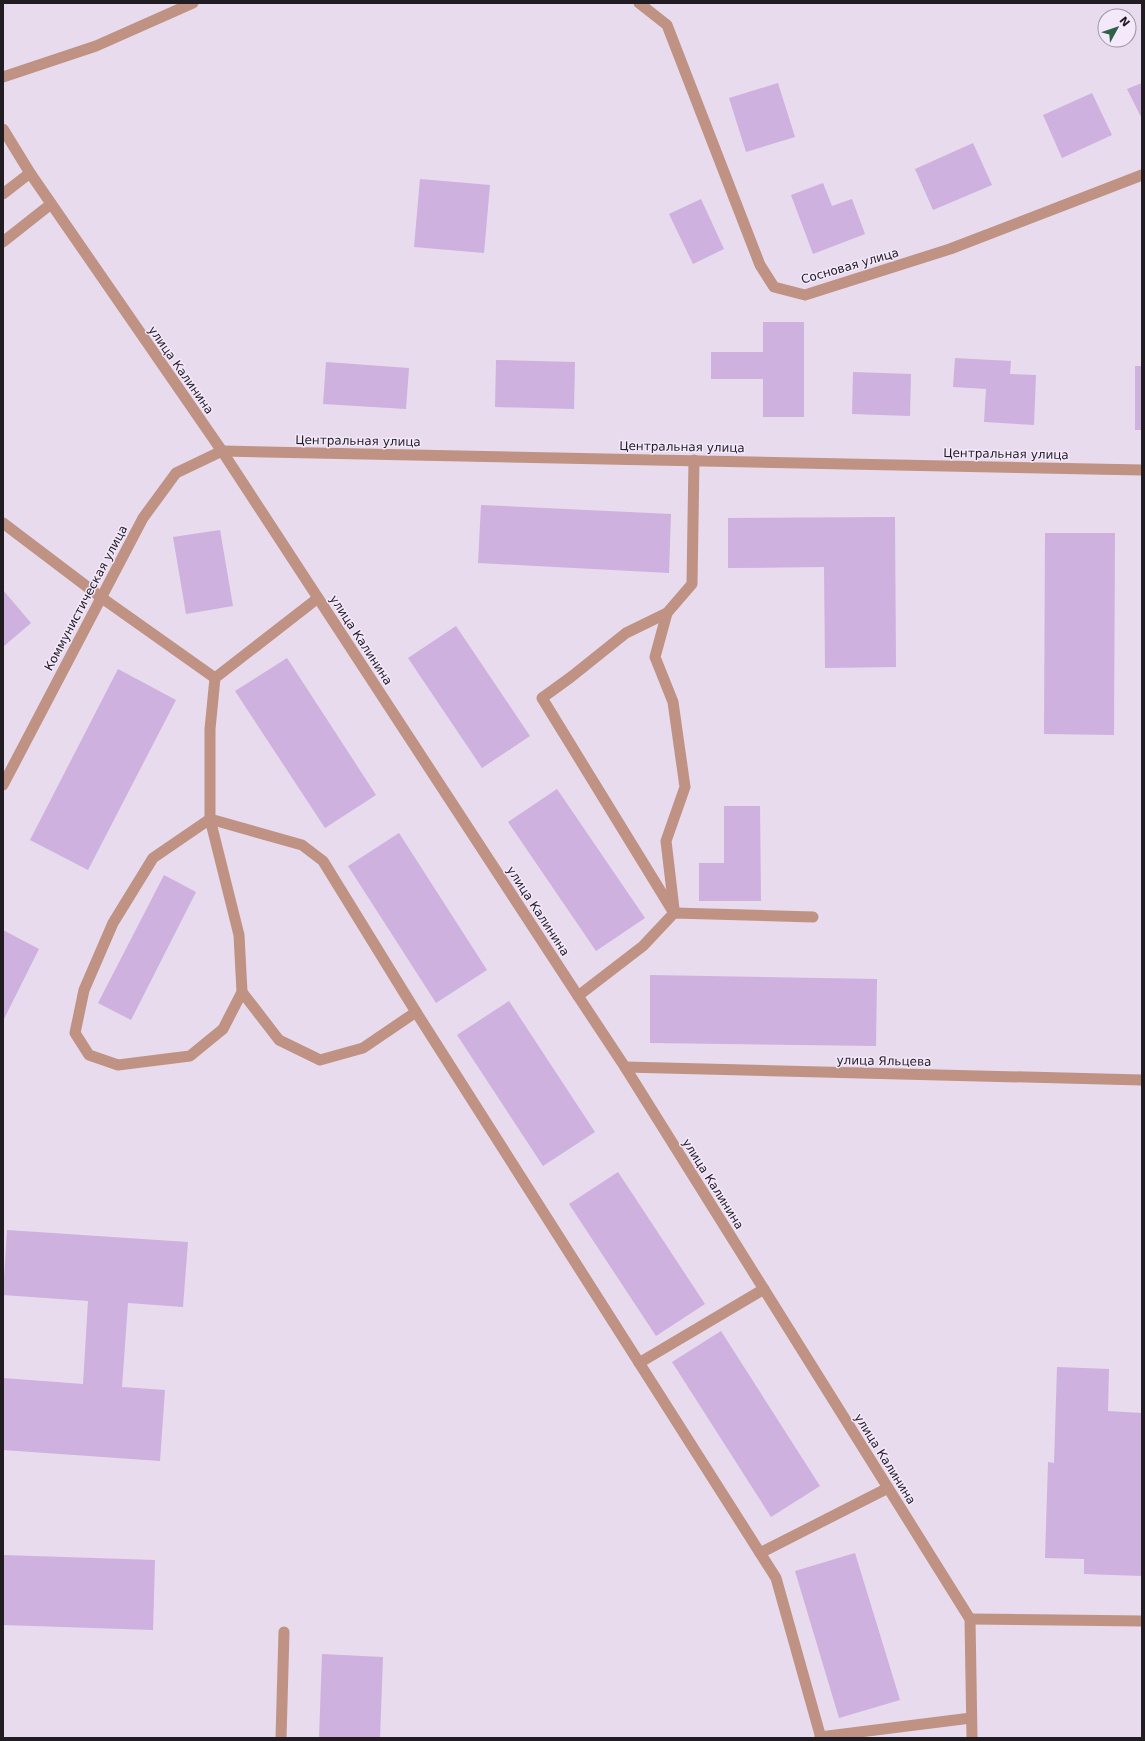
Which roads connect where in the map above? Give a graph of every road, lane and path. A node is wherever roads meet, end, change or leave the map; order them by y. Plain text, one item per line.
1 (193, 3) edge
2 (639, 3) edge
3 (3, 77) edge
4 (3, 129) edge
5 (30, 174) junction
6 (1142, 175) edge
7 (3, 194) edge
8 (51, 204) junction
9 (3, 242) edge
10 (222, 451) junction
11 (694, 460) junction
12 (1142, 470) edge
13 (3, 523) edge
14 (102, 598) junction
15 (318, 598) junction
16 (667, 613) junction
17 (215, 678) junction
18 (3, 785) edge
19 (210, 819) junction
20 (674, 913) junction
21 (813, 917) dead end
22 (242, 992) junction
23 (578, 996) junction
24 (416, 1012) junction
25 (625, 1068) junction
26 (1142, 1080) edge
27 (764, 1289) junction
28 (638, 1363) junction
29 (888, 1488) junction
30 (760, 1553) junction
31 (970, 1619) junction
32 (1142, 1621) edge
33 (284, 1632) dead end
34 (971, 1718) junction
35 (820, 1737) edge
36 (281, 1738) edge
37 (972, 1738) edge

1 - 3 street
2 - 6 street, Сосновая улица
4 - 5 street, улица Калинина
5 - 7 street
5 - 8 street, улица Калинина
8 - 9 street
8 - 10 street, улица Калинина
10 - 11 street, Центральная улица
10 - 14 street, Коммунистическая улица
10 - 15 street, улица Калинина
11 - 12 street, Центральная улица
11 - 16 street
13 - 14 street
14 - 17 street
14 - 18 street, Коммунистическая улица
15 - 17 street
15 - 23 street, улица Калинина
16 - 20 street
16 - 20 street
17 - 19 street
19 - 22 street
19 - 22 street
19 - 24 street
20 - 21 street
20 - 23 street
22 - 24 street
23 - 25 street, улица Калинина
24 - 28 street
25 - 26 street, улица Яльцева
25 - 27 street, улица Калинина
27 - 28 street
27 - 29 street, улица Калинина
28 - 30 street
29 - 30 street
29 - 31 street, улица Калинина
30 - 35 street
31 - 32 street
31 - 34 street
33 - 36 street
34 - 35 street
34 - 37 street

